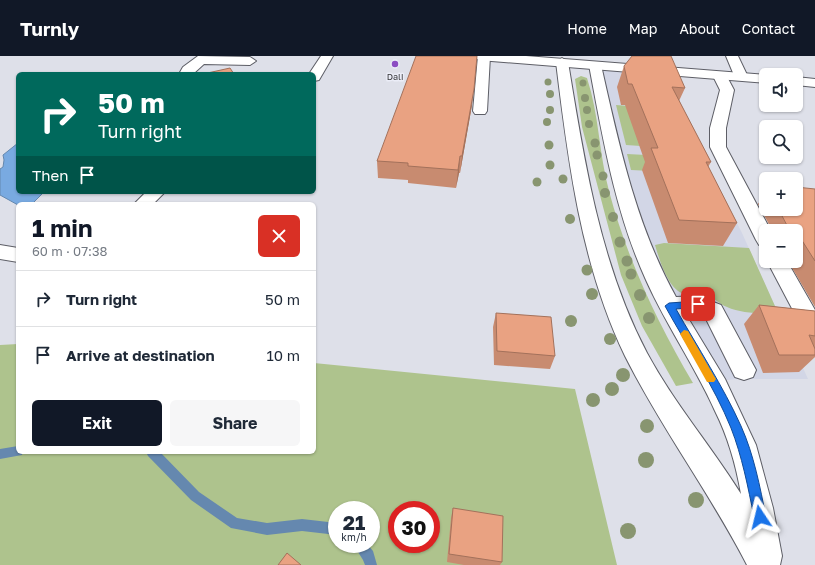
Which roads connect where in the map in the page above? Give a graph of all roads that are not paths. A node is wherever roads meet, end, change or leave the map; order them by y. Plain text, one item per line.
1 (327, 56) edge
2 (479, 56) edge
3 (484, 56) edge
4 (732, 56) edge
5 (204, 58) edge
6 (252, 58) edge
7 (562, 62) junction
8 (595, 65) junction
9 (188, 72) edge
10 (242, 72) edge
11 (316, 74) edge
12 (720, 76) junction
13 (741, 77) junction
14 (759, 78) edge
15 (803, 82) edge
16 (815, 83) edge
17 (480, 111) dead end
18 (154, 194) edge
19 (145, 202) edge
20 (759, 227) edge
21 (0, 252) edge
22 (16, 255) edge
23 (782, 268) edge
24 (669, 306) junction
25 (815, 331) edge
26 (744, 370) dead end
27 (766, 565) edge

1 - 11 street
2 - 3 street
3 - 7 street
3 - 17 street
4 - 13 street
5 - 6 street
5 - 9 street
6 - 10 street
7 - 8 street
7 - 27 street
8 - 12 street
8 - 24 street
12 - 13 street
12 - 20 street
13 - 14 street
15 - 16 street
18 - 19 street
21 - 22 street
23 - 25 street
24 - 26 street
24 - 27 street

